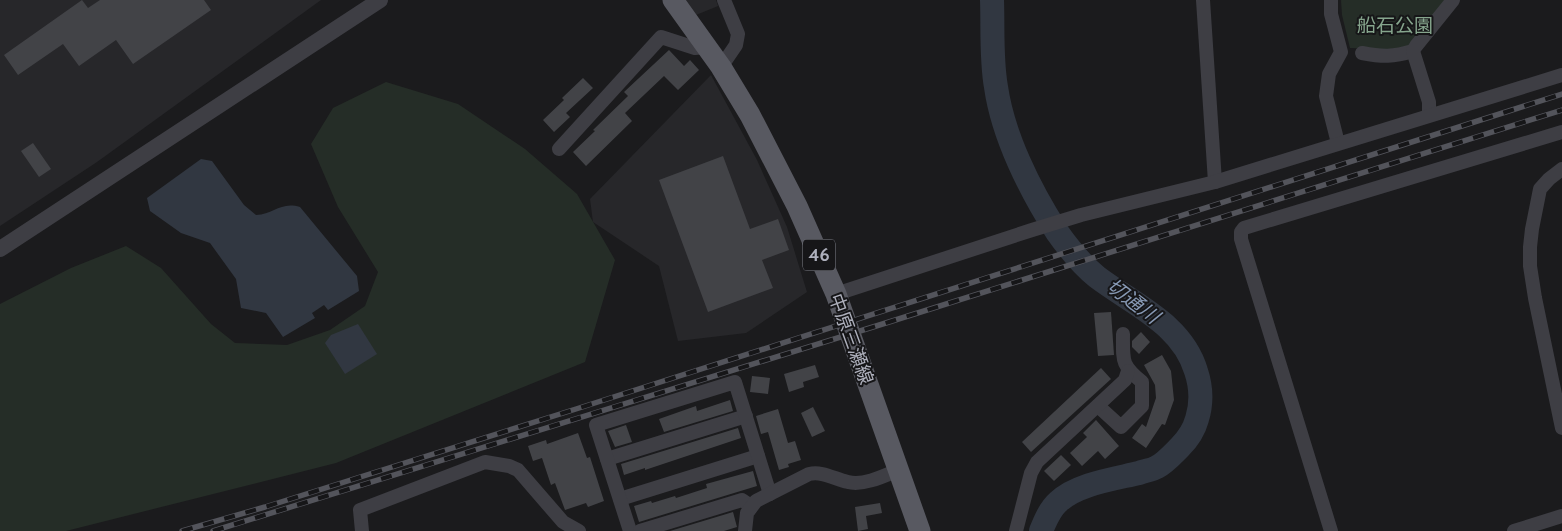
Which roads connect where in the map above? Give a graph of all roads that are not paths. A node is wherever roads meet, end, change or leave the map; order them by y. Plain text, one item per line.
1 (380, 0) edge
2 (673, 0) edge
3 (724, 0) edge
4 (1203, 0) edge
5 (1331, 0) edge
6 (1453, 0) edge
7 (706, 47) junction
8 (1414, 51) junction
9 (1362, 53) dead end
10 (720, 67) junction
11 (1562, 75) edge
12 (1429, 115) junction
13 (1562, 132) edge
14 (1338, 143) junction
15 (559, 149) dead end
16 (1562, 169) edge
17 (1215, 182) junction
18 (0, 249) edge
19 (836, 294) junction
20 (1123, 334) dead end
21 (1128, 371) junction
22 (1098, 406) junction
23 (746, 416) junction
24 (1562, 428) edge
25 (758, 456) junction
26 (607, 459) junction
27 (898, 470) junction
28 (770, 494) junction
29 (620, 499) junction
30 (750, 506) junction
31 (1562, 516) edge
32 (362, 531) edge
33 (580, 531) edge
34 (630, 531) edge
35 (640, 531) edge
36 (745, 531) edge
37 (920, 531) edge
38 (1016, 531) edge
39 (1331, 531) edge
40 (1514, 531) edge

1 - 18 street
2 - 7 main road, 中原三瀬線 / 46
3 - 10 street
4 - 17 street
5 - 14 street
6 - 8 street
7 - 10 main road, 中原三瀬線 / 46
7 - 15 street
8 - 9 street
8 - 12 street
10 - 19 main road, 中原三瀬線 / 46
11 - 12 street
12 - 14 street
13 - 39 street
14 - 17 street
16 - 24 street
17 - 19 street
19 - 27 main road, 中原三瀬線 / 46
20 - 21 street
21 - 22 street
21 - 22 street
22 - 38 street
23 - 25 street
23 - 26 street
23 - 26 street
25 - 28 street
25 - 29 street
26 - 29 street
27 - 28 street
27 - 37 main road, 中原三瀬線 / 46
28 - 30 street
29 - 34 street
30 - 35 street
30 - 36 street
31 - 40 street
32 - 33 street

